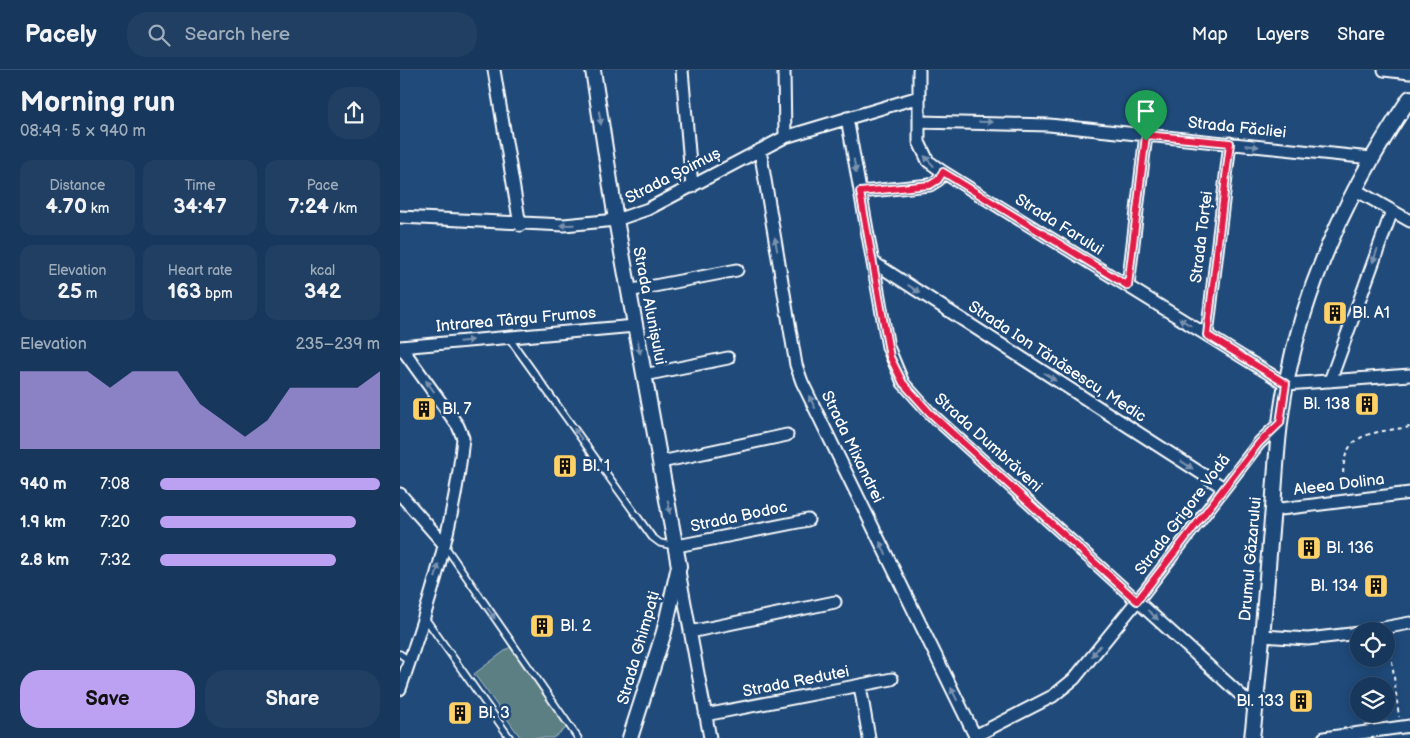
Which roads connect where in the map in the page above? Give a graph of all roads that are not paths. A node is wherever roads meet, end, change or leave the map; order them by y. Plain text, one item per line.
1 (494, 70) edge
2 (593, 70) edge
3 (682, 70) edge
4 (784, 70) edge
5 (919, 70) edge
6 (1384, 70) edge
7 (1410, 73) edge
8 (919, 97) junction
9 (1410, 98) edge
10 (847, 118) junction
11 (919, 122) junction
12 (1146, 135) junction
13 (785, 137) junction
14 (1230, 143) junction
15 (760, 150) junction
16 (1371, 158) junction
17 (943, 172) junction
18 (692, 187) junction
19 (1354, 189) junction
20 (860, 192) junction
21 (1392, 210) junction
22 (400, 213) edge
23 (400, 217) edge
24 (616, 220) junction
25 (1410, 221) edge
26 (520, 225) junction
27 (873, 262) junction
28 (737, 270) dead end
29 (1128, 286) junction
30 (628, 291) junction
31 (634, 326) junction
32 (1207, 335) junction
33 (509, 338) junction
34 (400, 347) edge
35 (728, 358) dead end
36 (644, 375) junction
37 (1410, 375) edge
38 (1330, 381) junction
39 (1286, 384) junction
40 (1280, 423) junction
41 (787, 435) dead end
42 (661, 462) junction
43 (1224, 488) junction
44 (1410, 493) edge
45 (400, 494) edge
46 (1273, 510) junction
47 (808, 520) dead end
48 (444, 544) junction
49 (677, 546) junction
50 (679, 566) junction
51 (1137, 601) junction
52 (835, 602) dead end
53 (425, 618) junction
54 (1410, 623) edge
55 (1395, 626) edge
56 (690, 632) junction
57 (1350, 634) edge
58 (1262, 636) junction
59 (400, 654) edge
60 (410, 661) junction
61 (892, 679) dead end
62 (860, 686) junction
63 (400, 689) edge
64 (1255, 708) junction
65 (705, 715) junction
66 (1405, 726) edge
67 (975, 737) edge
68 (510, 738) edge
69 (578, 738) edge
70 (630, 738) edge
71 (710, 738) edge
72 (869, 738) edge
73 (1252, 738) edge
74 (1324, 738) edge

1 - 26 street
2 -> 24 street, Strada Alunișului
3 - 18 street
4 - 13 street
5 - 8 street, Strada Farului
6 - 7 street
8 - 10 street, Strada Șoimuș
8 - 11 street, Strada Farului
9 - 16 street, Drumul Găzarului
10 - 13 street, Strada Șoimuș
10 -> 20 street, Strada Dumbrăveni
11 -> 12 street, Strada Făcliei
17 -> 11 street, Strada Farului
12 - 14 street, Strada Făcliei
12 - 29 street
13 - 15 street, Strada Șoimuș
14 -> 16 street, Strada Făcliei
14 - 32 street, Strada Torței
15 - 18 street, Strada Șoimuș
67 -> 15 street, Strada Mixandrei
16 - 19 street, Drumul Găzarului
17 - 20 street
17 - 29 street, Strada Farului
18 - 24 street, Strada Șoimuș
19 - 21 street
19 - 39 street, Drumul Găzarului
20 - 27 street, Strada Dumbrăveni
21 - 25 street
21 -> 38 street
22 - 23 street
23 - 26 street, Strada Șoimuș
24 -> 26 street, Strada Șoimuș
24 - 30 street, Strada Alunișului
27 -> 43 street, Strada Ion Tănăsescu, Medic
27 - 51 street, Strada Dumbrăveni
28 - 30 street
32 -> 29 street, Strada Farului
30 - 31 street, Strada Alunișului
31 - 33 street, Intrarea Târgu Frumos
31 -> 36 street, Strada Alunișului
32 - 39 street, Strada Farului
34 -> 33 street, Intrarea Târgu Frumos
49 -> 33 lane
48 -> 34 street, Intrarea Târgu Frumos
35 - 36 street
36 - 42 street, Strada Alunișului
37 - 38 street
38 - 39 street
39 - 40 street, Drumul Găzarului
40 - 43 street, Strada Grigore Vodă
40 - 46 street, Drumul Găzarului
41 - 42 street
42 -> 49 street, Strada Alunișului
43 - 51 street, Strada Grigore Vodă
44 - 46 street, Aleea Dolina
45 - 48 street
46 - 58 street, Drumul Găzarului
47 - 49 street, Strada Bodoc
53 -> 48 street, Intrarea Târgu Frumos
48 -> 69 lane
49 - 50 street, Strada Alunișului
50 - 56 street, Strada Alunișului
50 - 70 street, Strada Ghimpați
51 -> 64 street, Strada Dumbrăveni
51 -> 67 street, Strada Grigore Vodă
52 - 56 street
53 - 60 street, Intrarea Târgu Frumos
53 - 68 lane
54 - 55 street
56 - 65 street, Strada Alunișului
57 - 58 street
58 - 64 street, Drumul Găzarului
59 - 60 lane
60 - 63 street, Intrarea Târgu Frumos
61 - 62 street, Strada Redutei
62 - 65 street, Strada Redutei
62 - 72 street
64 - 73 street, Drumul Găzarului
65 - 71 street, Strada Alunișului
66 - 74 street

